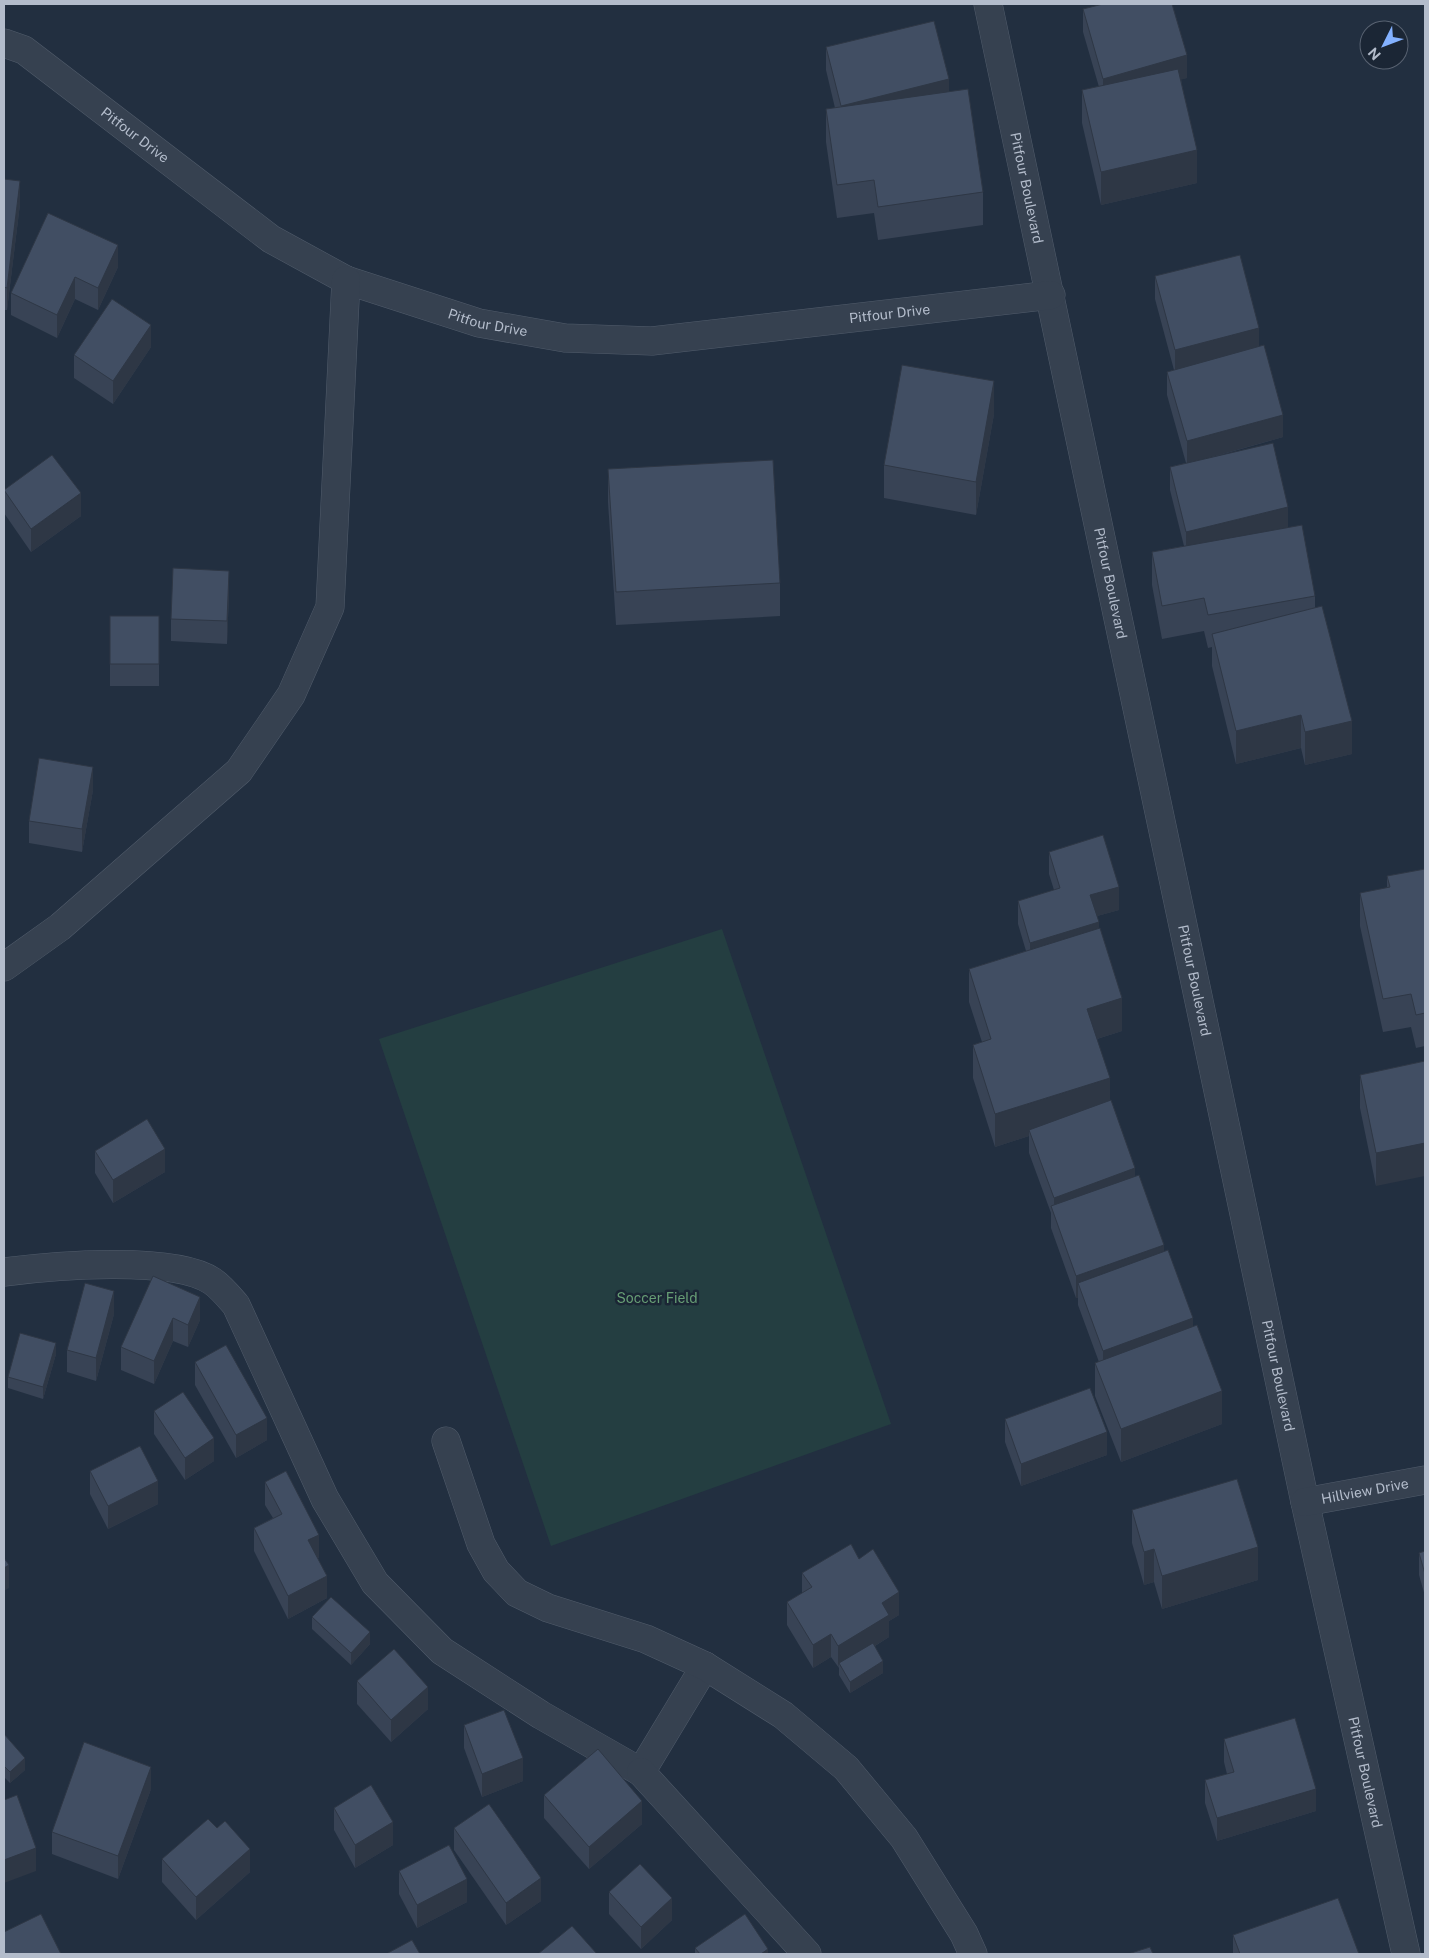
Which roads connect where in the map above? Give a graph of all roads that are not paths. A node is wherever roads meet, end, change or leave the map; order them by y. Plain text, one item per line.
1 (988, 4) edge
2 (4, 43) edge
3 (346, 280) junction
4 (1051, 295) junction
5 (4, 967) edge
6 (4, 1272) edge
7 (446, 1441) dead end
8 (1425, 1480) edge
9 (1306, 1502) junction
10 (704, 1666) junction
11 (641, 1772) junction
12 (806, 1954) edge
13 (973, 1954) edge
14 (1406, 1954) edge

1 - 4 street, Pitfour Boulevard
2 - 3 street, Pitfour Drive
3 - 4 street, Pitfour Drive
3 - 5 street
4 - 9 street, Pitfour Boulevard
6 - 11 street
7 - 10 street
8 - 9 street, Hillview Drive
9 - 14 street, Pitfour Boulevard
10 - 11 street
10 - 13 street
11 - 12 street

